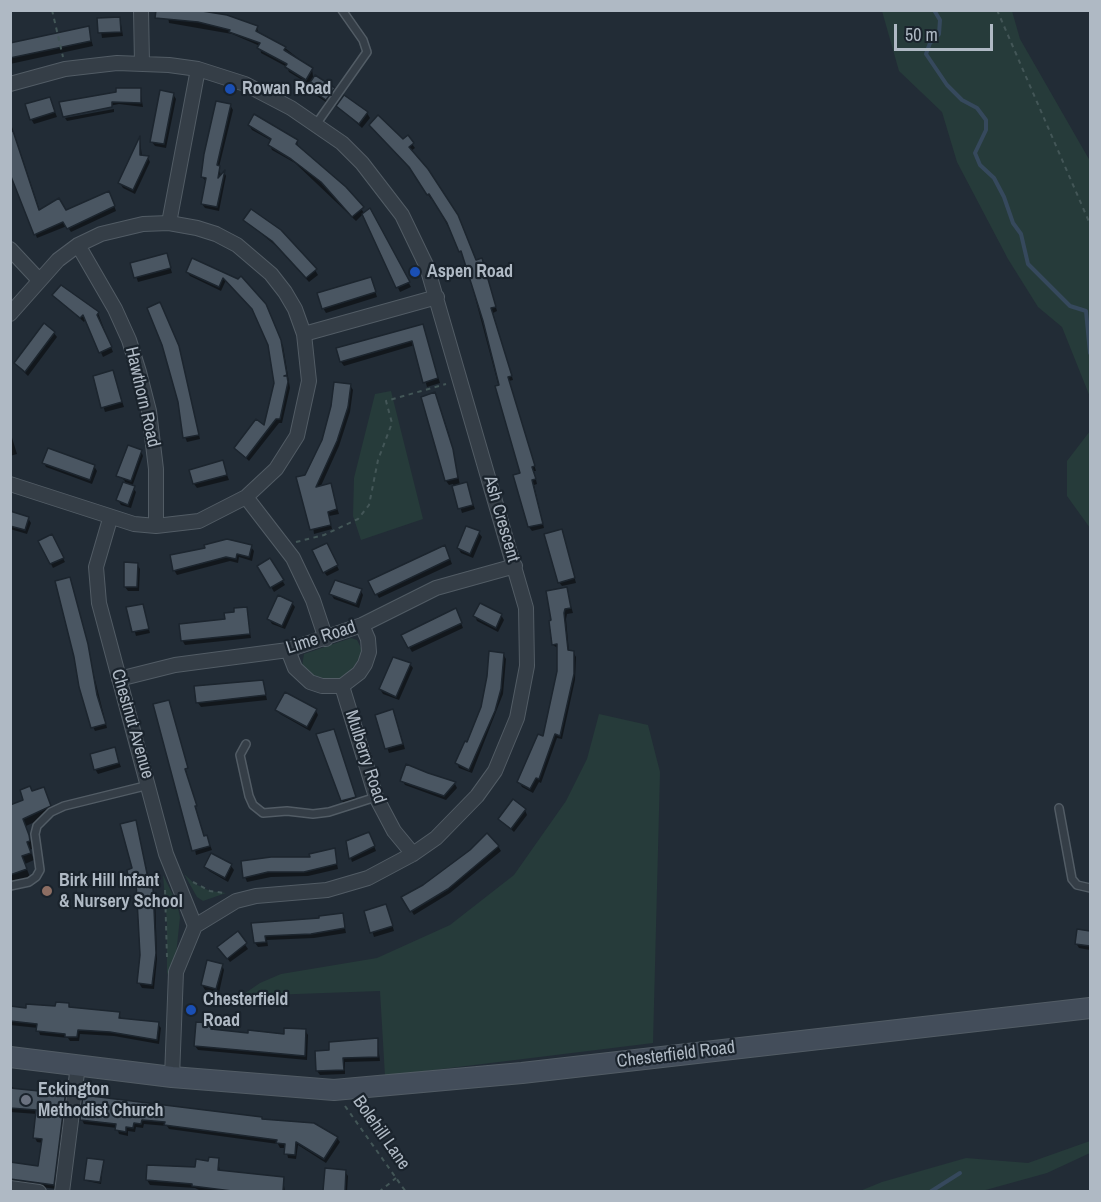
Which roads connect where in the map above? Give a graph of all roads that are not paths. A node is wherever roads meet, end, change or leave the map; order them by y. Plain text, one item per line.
1 (141, 10) edge
2 (342, 10) edge
3 (142, 63) junction
4 (198, 69) junction
5 (10, 84) edge
6 (317, 123) junction
7 (169, 223) junction
8 (78, 244) junction
9 (10, 249) edge
10 (39, 280) junction
11 (437, 297) junction
12 (10, 314) edge
13 (304, 334) junction
14 (10, 484) edge
15 (246, 497) junction
16 (110, 519) junction
17 (156, 526) junction
18 (514, 566) junction
19 (362, 625) junction
20 (326, 639) junction
21 (288, 650) junction
22 (119, 679) junction
23 (342, 686) junction
24 (246, 744) dead end
25 (149, 784) junction
26 (376, 797) junction
27 (1059, 808) dead end
28 (413, 854) junction
29 (10, 886) edge
30 (1090, 888) edge
31 (195, 926) junction
32 (1090, 1008) edge
33 (10, 1057) edge
34 (78, 1065) junction
35 (172, 1077) junction
36 (10, 1188) edge
37 (39, 1191) edge
38 (62, 1191) edge

1 - 3 street
2 - 6 lane
3 - 4 street, Ash Crescent
3 - 5 street, Ash Crescent
4 - 6 street, Ash Crescent
4 - 7 street
6 - 11 street, Ash Crescent
7 - 8 street
7 - 13 street
8 - 10 street
8 - 17 street, Hawthorn Road
9 - 10 street
10 - 12 street
11 - 13 street
11 - 18 street, Ash Crescent
13 - 15 street
14 - 16 street
15 - 17 street
15 - 20 street
16 - 17 street
16 - 22 street, Chestnut Avenue
18 - 19 street, Lime Road
18 - 28 street, Ash Crescent
19 - 20 street, Lime Road
19 - 23 street, Mulberry Road
20 - 21 street, Lime Road
21 - 22 street, Lime Road
21 - 23 street, Mulberry Road
22 - 25 street, Chestnut Avenue
23 - 26 street, Mulberry Road
24 - 26 lane
25 - 29 lane
25 - 31 street, Chestnut Avenue
26 - 28 street, Mulberry Road
27 - 30 lane
28 - 31 street, Ash Crescent
31 - 35 street
32 - 35 main road, Chesterfield Road
33 - 34 main road, Chesterfield Road
34 - 35 main road, Chesterfield Road
34 - 38 street
36 - 37 street

